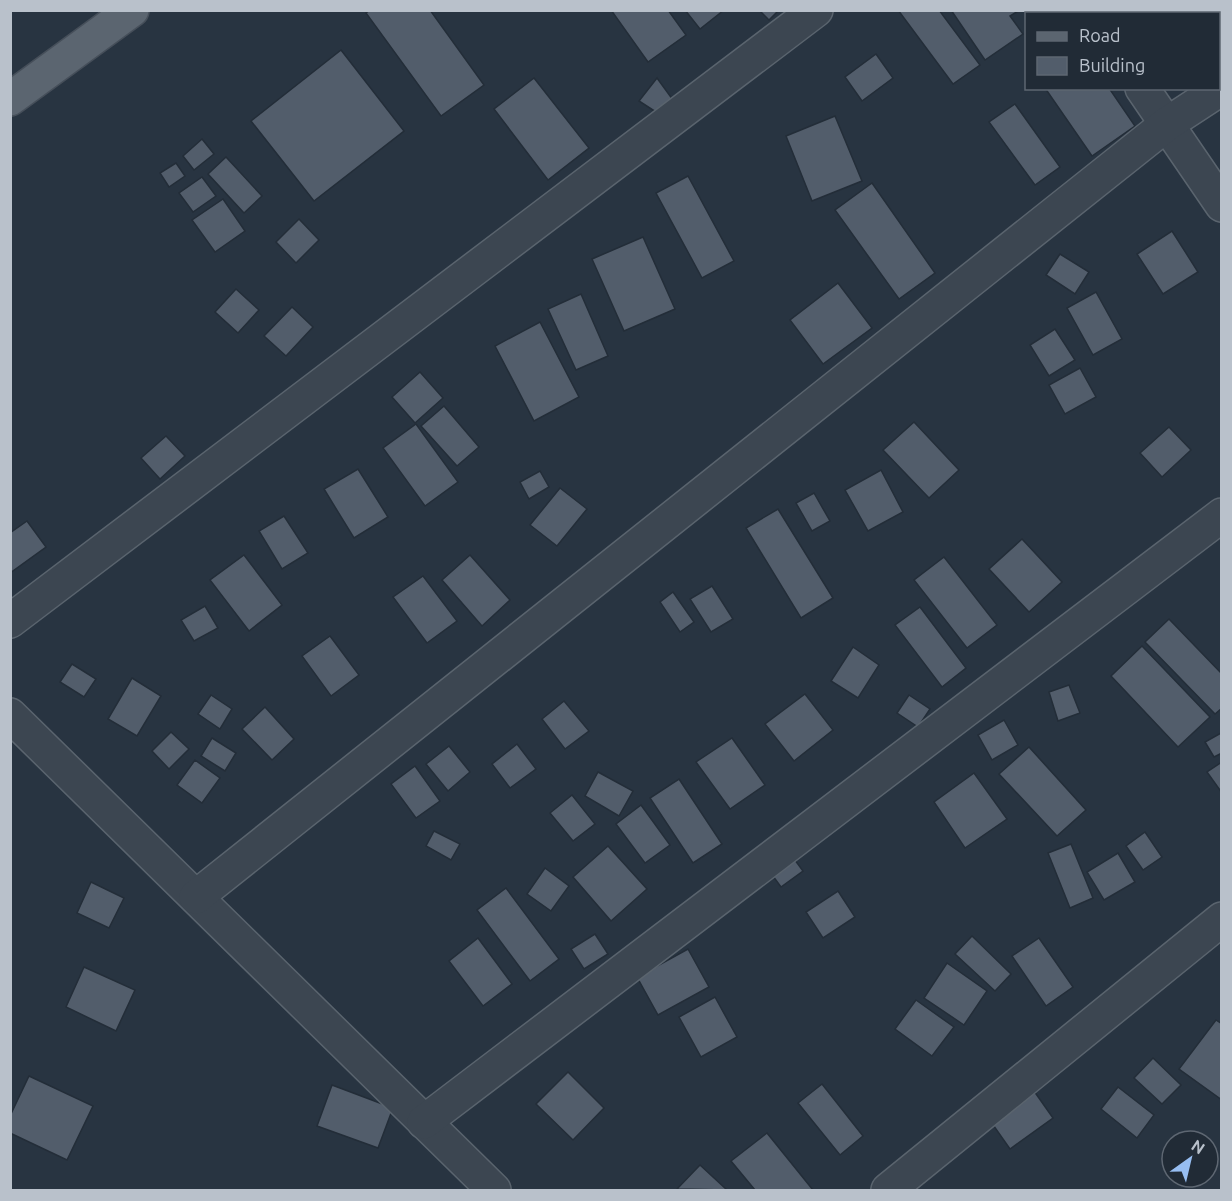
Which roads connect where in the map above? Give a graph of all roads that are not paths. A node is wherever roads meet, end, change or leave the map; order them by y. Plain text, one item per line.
1 (132, 10) edge
2 (816, 10) edge
3 (1143, 90) edge
4 (1218, 90) edge
5 (10, 99) edge
6 (1167, 124) junction
7 (1221, 205) edge
8 (1221, 514) edge
9 (10, 621) edge
10 (10, 715) edge
11 (196, 897) junction
12 (1221, 919) edge
13 (424, 1122) junction
14 (494, 1191) edge
15 (888, 1191) edge

1 - 5 main road
2 - 9 street
3 - 6 street
4 - 6 street
6 - 7 street
6 - 11 street
8 - 13 street
10 - 11 street
11 - 13 street
12 - 15 street
13 - 14 street

